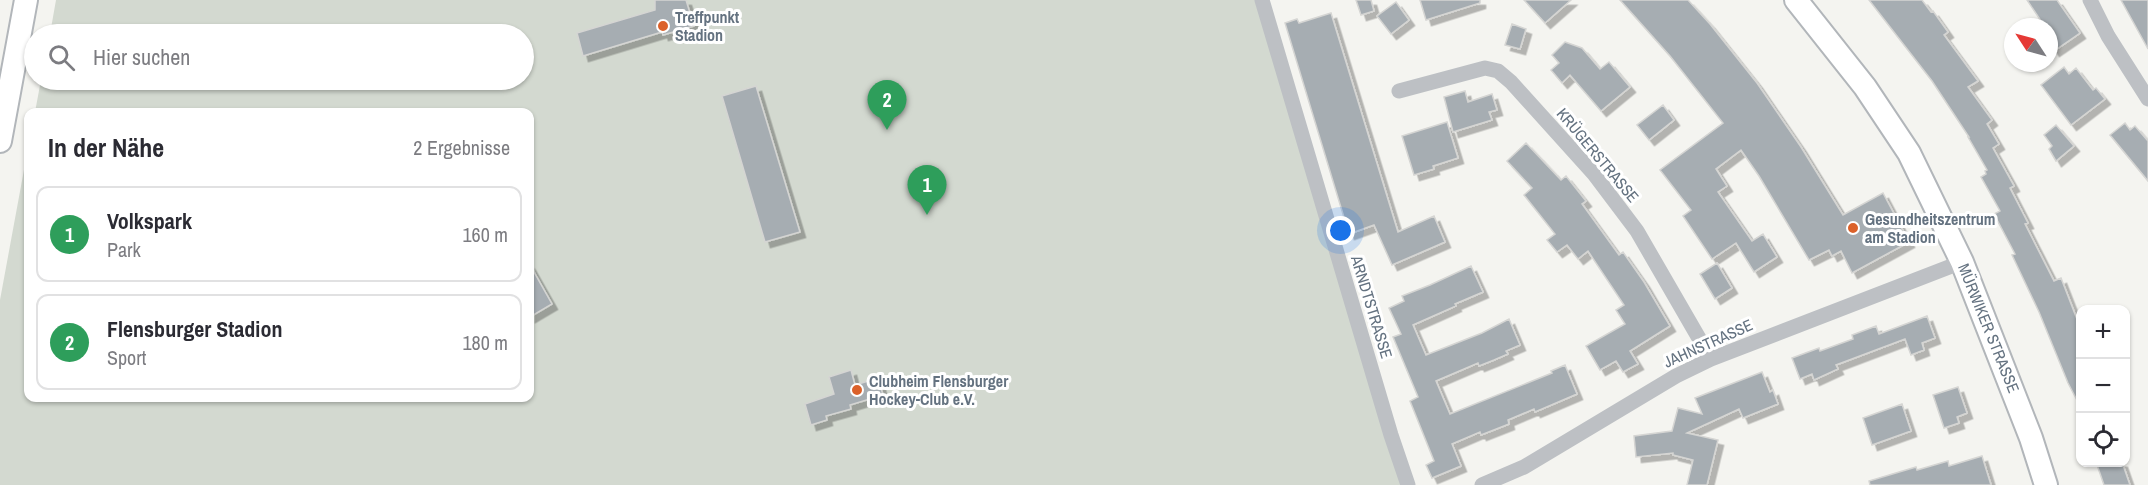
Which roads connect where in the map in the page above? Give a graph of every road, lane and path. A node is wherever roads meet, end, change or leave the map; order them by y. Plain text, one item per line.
1 (26, 0) edge
2 (1262, 0) edge
3 (1796, 0) edge
4 (2090, 0) edge
5 (1399, 91) dead end
6 (2148, 99) edge
7 (0, 141) edge
8 (1962, 262) junction
9 (1711, 359) junction
10 (1408, 485) edge
11 (1482, 485) edge
12 (2046, 485) edge

1 - 7 main road
2 - 10 street, ARNDTSTRASSE
3 - 8 main road, MÜRWIKER STRASSE
4 - 6 street
5 - 9 street, KRÜGERSTRASSE
8 - 9 street, JAHNSTRASSE
8 - 12 main road, MÜRWIKER STRASSE
9 - 11 street, JAHNSTRASSE

